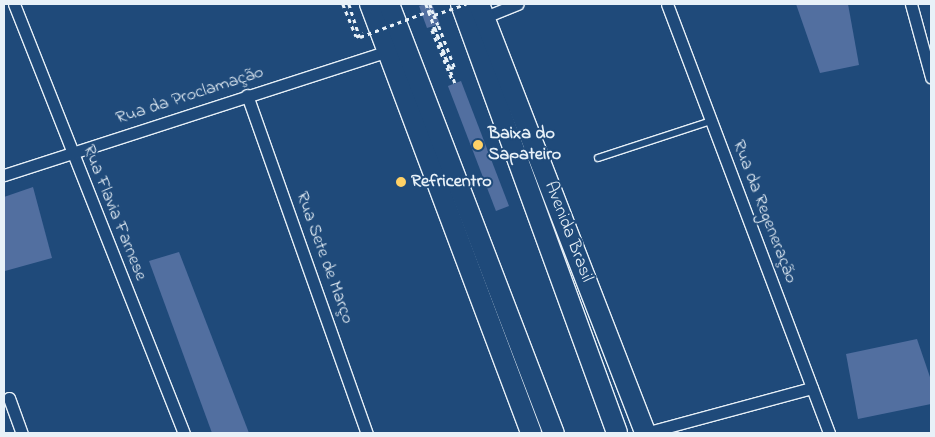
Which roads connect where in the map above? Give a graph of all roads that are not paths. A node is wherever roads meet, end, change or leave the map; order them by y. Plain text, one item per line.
1 (14, 4) edge
2 (370, 4) edge
3 (389, 4) edge
4 (461, 4) edge
5 (517, 4) edge
6 (667, 4) edge
7 (911, 4) edge
8 (482, 10) edge
9 (387, 51) junction
10 (931, 77) edge
11 (247, 95) junction
12 (711, 121) junction
13 (71, 152) junction
14 (598, 158) dead end
15 (4, 175) edge
16 (548, 241) junction
17 (812, 388) junction
18 (9, 398) dead end
19 (22, 433) edge
20 (184, 433) edge
21 (367, 433) edge
22 (531, 433) edge
23 (554, 433) edge
24 (616, 433) edge
25 (640, 433) edge
26 (829, 433) edge

1 - 13 street, Rua Flavia Farnese
2 - 9 highway
3 - 23 highway
4 - 16 highway, Avenida Brasil
5 - 8 street
6 - 12 street, Rua da Regeneração
7 - 10 street
8 - 25 highway, Avenida Brasil
9 - 11 street, Rua da Proclamação
9 - 22 highway
11 - 13 street, Rua da Proclamação
11 - 21 street, Rua Sete de Março
12 - 14 lane
12 - 17 street, Rua da Regeneração
13 - 15 street, Rua da Proclamação
13 - 20 street, Rua Flavia Farnese
16 - 24 highway, Avenida Brasil
16 - 25 highway
17 - 25 street
17 - 26 street, Rua da Regeneração
18 - 19 street

